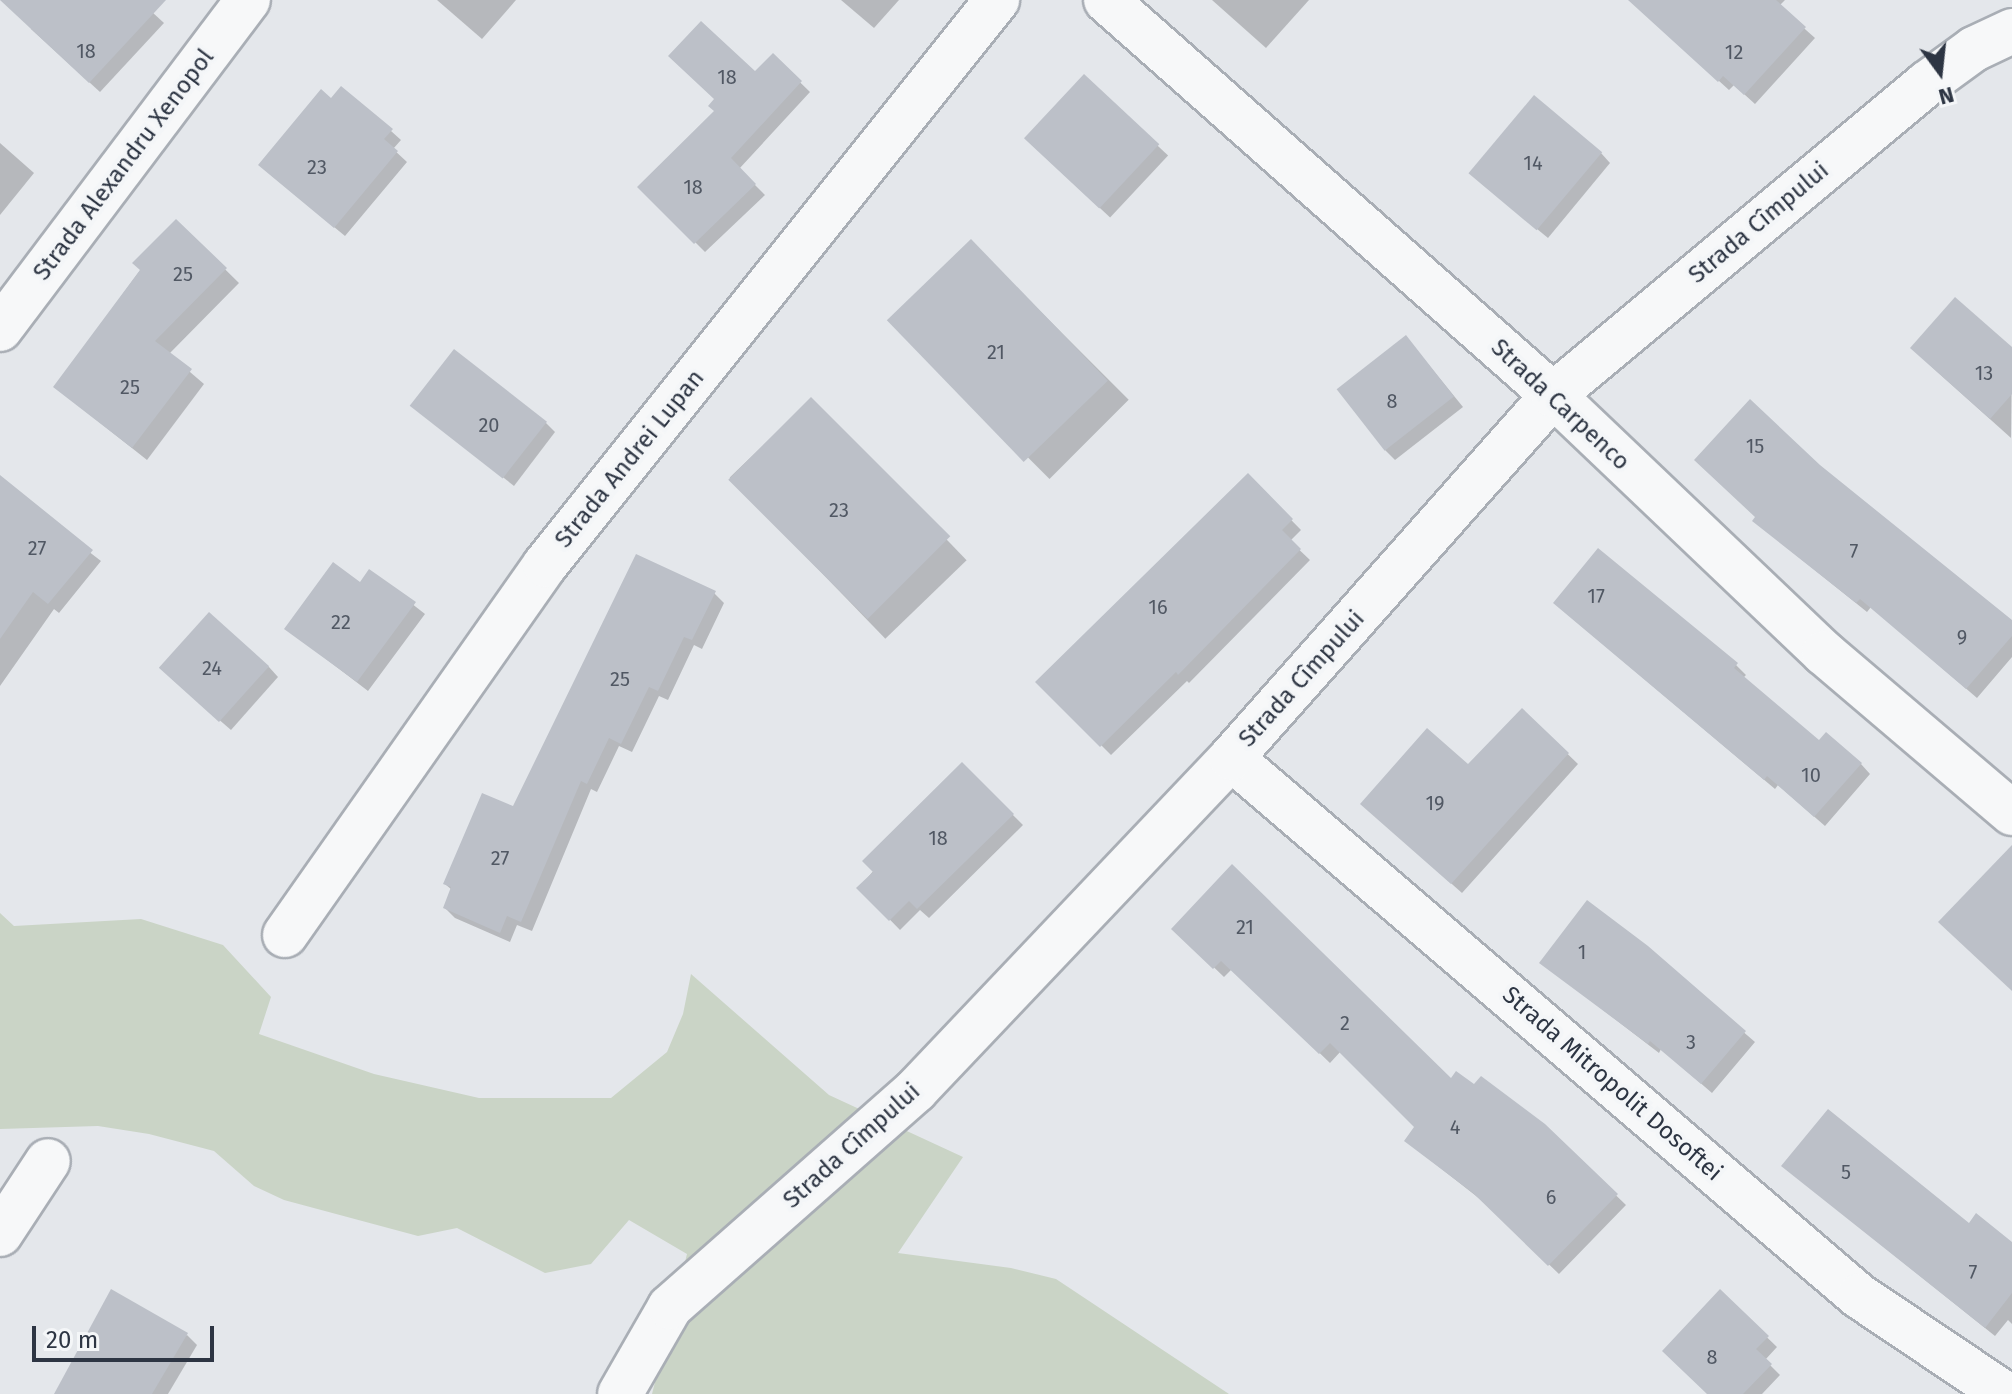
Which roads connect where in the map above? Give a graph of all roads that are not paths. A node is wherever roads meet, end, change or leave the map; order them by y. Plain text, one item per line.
1 (248, 0) edge
2 (997, 0) edge
3 (1106, 0) edge
4 (2006, 21) edge
5 (0, 329) edge
6 (1553, 395) junction
7 (1231, 758) junction
8 (2012, 813) edge
9 (285, 935) dead end
10 (48, 1161) dead end
11 (0, 1234) edge
12 (620, 1394) edge
13 (2005, 1394) edge

1 - 5 street, Strada Alexandru Xenopol
2 - 9 street, Strada Andrei Lupan
3 - 6 street, Strada Carpenco
4 - 6 street, Strada Cîmpului
6 - 7 street, Strada Cîmpului
6 - 8 street, Strada Carpenco
7 - 12 street, Strada Cîmpului
7 - 13 street, Strada Mitropolit Dosoftei
10 - 11 street

